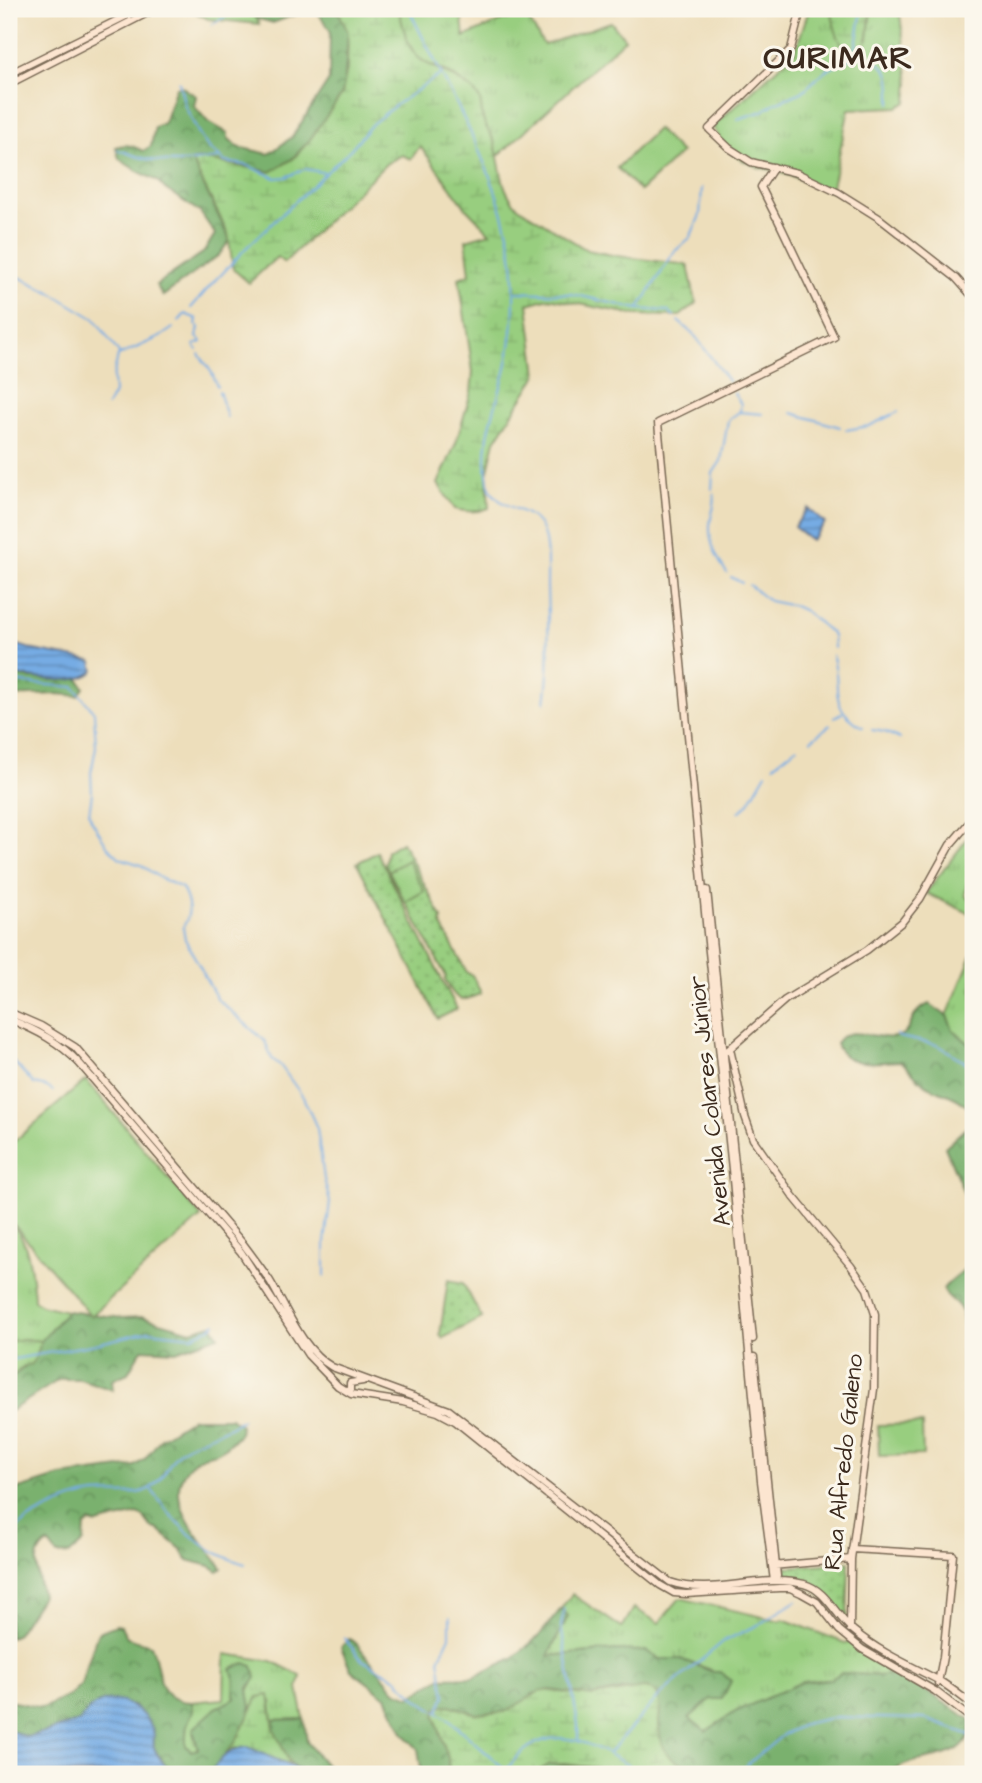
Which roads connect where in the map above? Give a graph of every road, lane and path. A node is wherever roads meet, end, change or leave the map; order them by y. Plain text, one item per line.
1 (140, 9) edge
2 (155, 9) edge
3 (802, 9) edge
4 (9, 74) edge
5 (9, 84) edge
6 (774, 167) junction
7 (973, 297) edge
8 (973, 818) edge
9 (9, 1012) edge
10 (9, 1019) edge
11 (725, 1053) junction
12 (372, 1381) junction
13 (394, 1388) junction
14 (351, 1394) junction
15 (386, 1401) junction
16 (852, 1549) junction
17 (851, 1559) junction
18 (773, 1566) junction
19 (776, 1581) junction
20 (850, 1629) junction
21 (938, 1681) junction
22 (935, 1691) junction
23 (973, 1705) edge
24 (973, 1720) edge

1 - 4 street
2 - 5 street
3 - 6 street
6 - 7 street
6 - 11 street, Avenida Colares Júnior
8 - 11 street
9 - 12 street
10 - 14 street
11 - 16 street, Rua Alfredo Galeno
11 - 18 street, Avenida Colares Júnior
12 - 13 street
12 - 14 street
13 - 15 street
13 - 19 street
14 - 15 street
15 - 22 street
16 - 17 street, Rua Alfredo Galeno
16 - 21 street
17 - 18 street
17 - 20 street, Rua Alfredo Galeno
18 - 19 street, Avenida Colares Júnior
19 - 20 street
20 - 21 street
21 - 22 street
21 - 23 street
22 - 24 street

